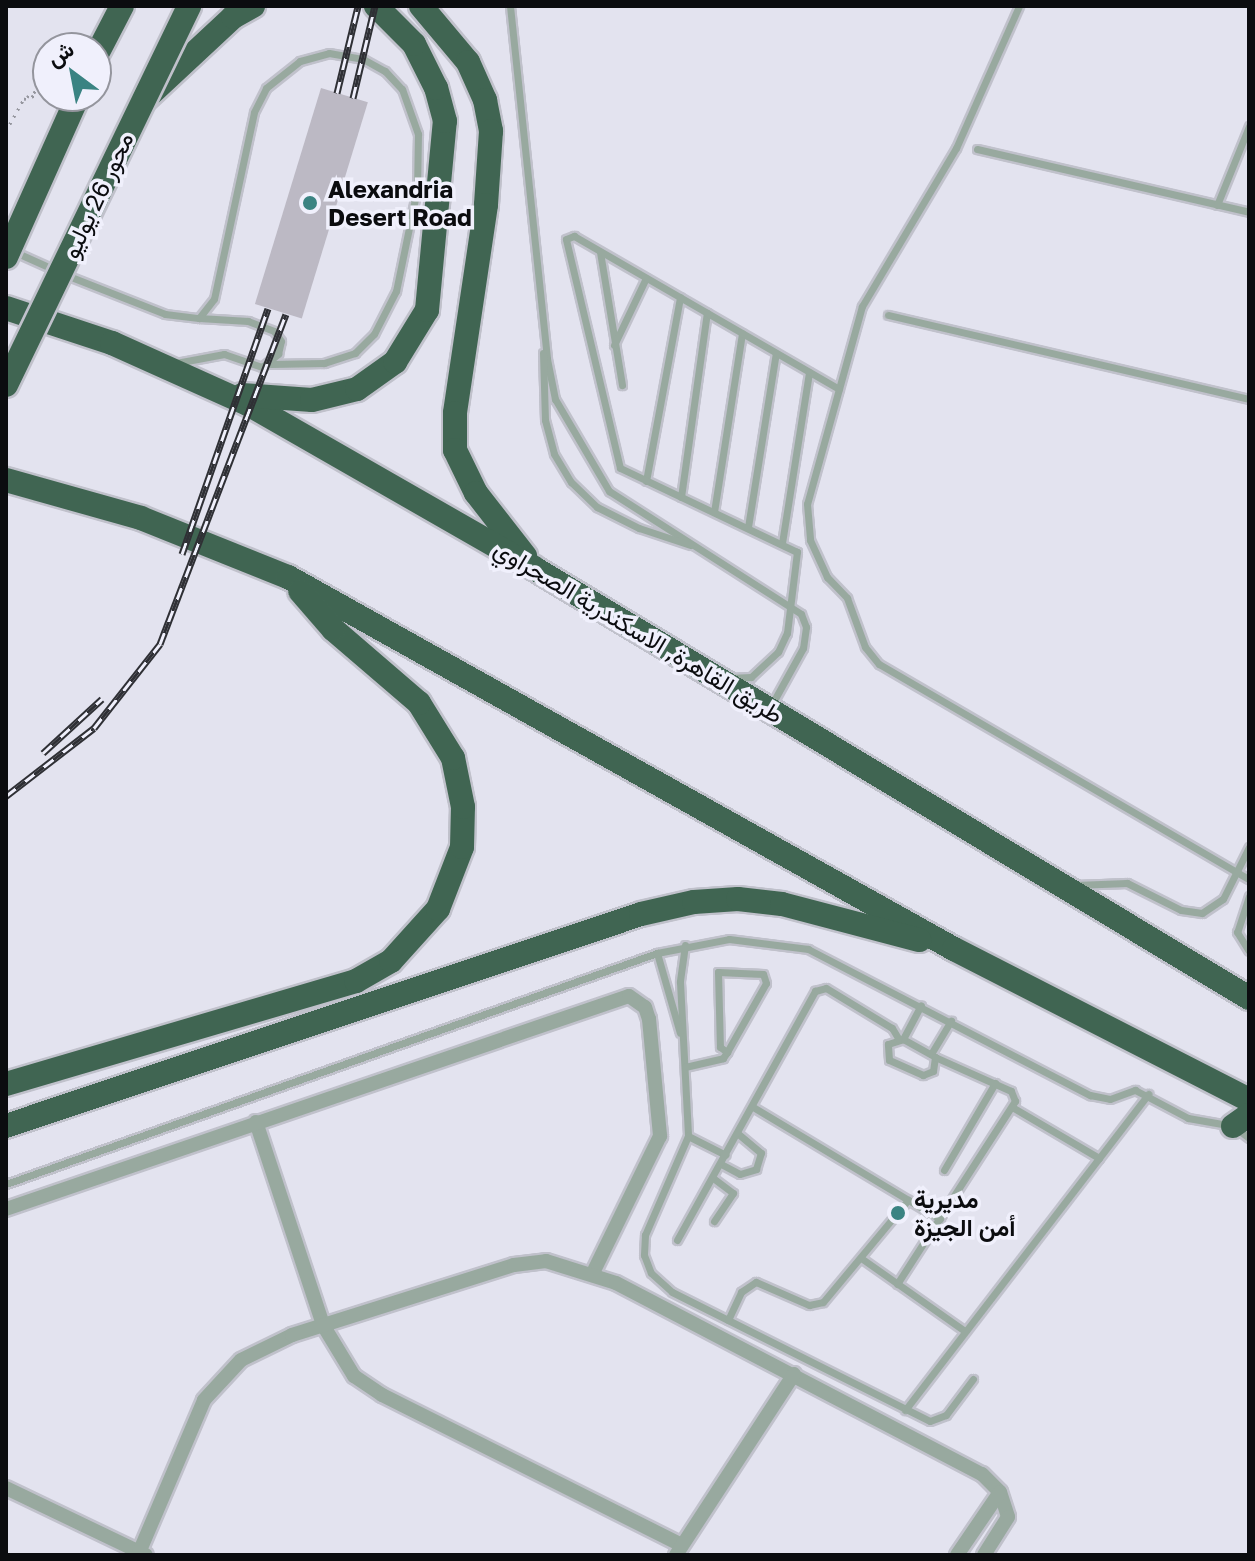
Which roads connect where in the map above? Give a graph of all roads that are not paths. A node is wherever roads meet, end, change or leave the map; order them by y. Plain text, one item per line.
1 (113, 6) edge
2 (122, 6) edge
3 (189, 6) edge
4 (253, 6) edge
5 (376, 6) edge
6 (421, 6) edge
7 (510, 6) edge
8 (1019, 6) edge
9 (104, 32) edge
10 (108, 32) edge
11 (140, 103) junction
12 (71, 112) edge
13 (1249, 126) edge
14 (977, 149) dead end
15 (1217, 205) junction
16 (1249, 212) edge
17 (6, 247) edge
18 (600, 252) junction
19 (6, 257) edge
20 (646, 278) junction
21 (680, 297) junction
22 (6, 308) edge
23 (707, 313) junction
24 (888, 315) dead end
25 (199, 318) junction
26 (742, 333) junction
27 (544, 339) junction
28 (613, 347) junction
29 (776, 353) junction
30 (271, 364) junction
31 (160, 367) junction
32 (809, 372) junction
33 (6, 385) edge
34 (622, 385) dead end
35 (839, 389) junction
36 (224, 393) junction
37 (1249, 399) edge
38 (6, 480) edge
39 (646, 481) junction
40 (681, 497) junction
41 (714, 512) junction
42 (748, 527) junction
43 (782, 543) junction
44 (702, 549) junction
45 (534, 568) junction
46 (288, 577) junction
47 (791, 603) junction
48 (720, 678) junction
49 (770, 708) junction
50 (1249, 847) edge
51 (1237, 873) junction
52 (1249, 879) edge
53 (1059, 888) junction
54 (1249, 896) edge
55 (685, 945) junction
56 (954, 949) junction
57 (1249, 951) edge
58 (657, 953) junction
59 (1249, 998) edge
60 (921, 1005) junction
61 (951, 1021) junction
62 (681, 1035) junction
63 (900, 1039) junction
64 (727, 1052) junction
65 (933, 1055) junction
66 (685, 1067) junction
67 (995, 1083) junction
68 (6, 1084) edge
69 (1148, 1094) junction
70 (1249, 1100) edge
71 (753, 1107) junction
72 (1012, 1107) junction
73 (256, 1122) junction
74 (6, 1126) edge
75 (1244, 1126) edge
76 (738, 1134) junction
77 (688, 1136) junction
78 (726, 1155) junction
79 (1099, 1158) junction
80 (721, 1164) junction
81 (944, 1170) dead end
82 (713, 1178) junction
83 (6, 1184) edge
84 (908, 1200) junction
85 (6, 1209) edge
86 (940, 1219) junction
87 (714, 1221) dead end
88 (677, 1240) dead end
89 (861, 1258) junction
90 (593, 1273) junction
91 (897, 1284) junction
92 (728, 1320) junction
93 (323, 1325) junction
94 (965, 1331) junction
95 (794, 1374) junction
96 (973, 1379) dead end
97 (905, 1410) junction
98 (6, 1488) edge
99 (1000, 1492) junction
100 (679, 1550) edge
101 (141, 1554) edge
102 (957, 1555) edge
103 (984, 1555) edge

1 - 9 highway
2 - 10 highway
3 - 11 highway, محور 26 يوليو, bridge
4 - 11 highway, bridge
5 - 36 highway
6 - 45 highway
7 - 27 lane
8 - 35 lane
11 - 33 highway, محور 26 يوليو, bridge
12 - 19 highway, bridge
13 - 15 lane
14 - 15 lane
15 - 16 lane
17 - 25 lane
18 - 20 lane
18 - 28 lane
18 - 39 lane
20 - 21 lane
20 - 28 lane
21 - 23 lane
21 - 39 lane
22 - 31 highway, طريق القاهرة, الاسكندرية الصحراوي
23 - 26 lane
23 - 40 lane
24 - 37 lane
25 - 30 lane
25 - 30 lane
26 - 29 lane
26 - 41 lane
27 - 44 lane
27 - 44 lane
28 - 34 lane
29 - 32 lane
29 - 42 lane
30 - 31 lane
31 - 36 highway, طريق القاهرة, الاسكندرية الصحراوي
32 - 35 lane
32 - 43 lane
35 - 51 lane
36 - 45 highway, طريق القاهرة, الاسكندرية الصحراوي
38 - 46 highway
39 - 40 lane
40 - 41 lane
41 - 42 lane
42 - 43 lane
43 - 47 lane
44 - 47 lane
45 - 48 highway, طريق القاهرة, الاسكندرية الصحراوي
46 - 56 highway
46 - 68 highway
47 - 48 lane
47 - 49 lane
48 - 49 highway, طريق القاهرة, الاسكندرية الصحراوي
49 - 53 highway, طريق القاهرة, الاسكندرية الصحراوي
50 - 51 lane
51 - 52 lane
51 - 53 lane
53 - 59 highway, طريق القاهرة, الاسكندرية الصحراوي
54 - 57 lane
55 - 58 lane
55 - 60 lane
55 - 62 lane
56 - 70 highway
56 - 74 highway
58 - 62 lane
58 - 83 lane
60 - 61 lane
60 - 63 lane
61 - 65 lane
61 - 69 lane
62 - 66 lane
63 - 65 lane
63 - 65 lane
63 - 71 lane
64 - 64 lane
64 - 66 lane
65 - 67 lane
66 - 77 lane
67 - 72 lane
67 - 81 lane
69 - 75 lane
69 - 79 lane
71 - 76 lane
71 - 84 lane
72 - 79 lane
72 - 86 lane
73 - 85 street
73 - 90 street
73 - 93 street
76 - 78 lane
76 - 80 lane
77 - 78 lane
77 - 92 lane
78 - 80 lane
79 - 94 lane
80 - 82 lane
82 - 87 lane
82 - 88 lane
84 - 86 lane
84 - 89 lane
86 - 91 lane
89 - 91 lane
89 - 92 lane
90 - 93 street
90 - 95 street
91 - 94 lane
92 - 97 lane
93 - 100 street
93 - 101 street
94 - 97 lane
95 - 99 street
95 - 100 street
96 - 97 lane
98 - 101 street
99 - 102 street
99 - 103 street

